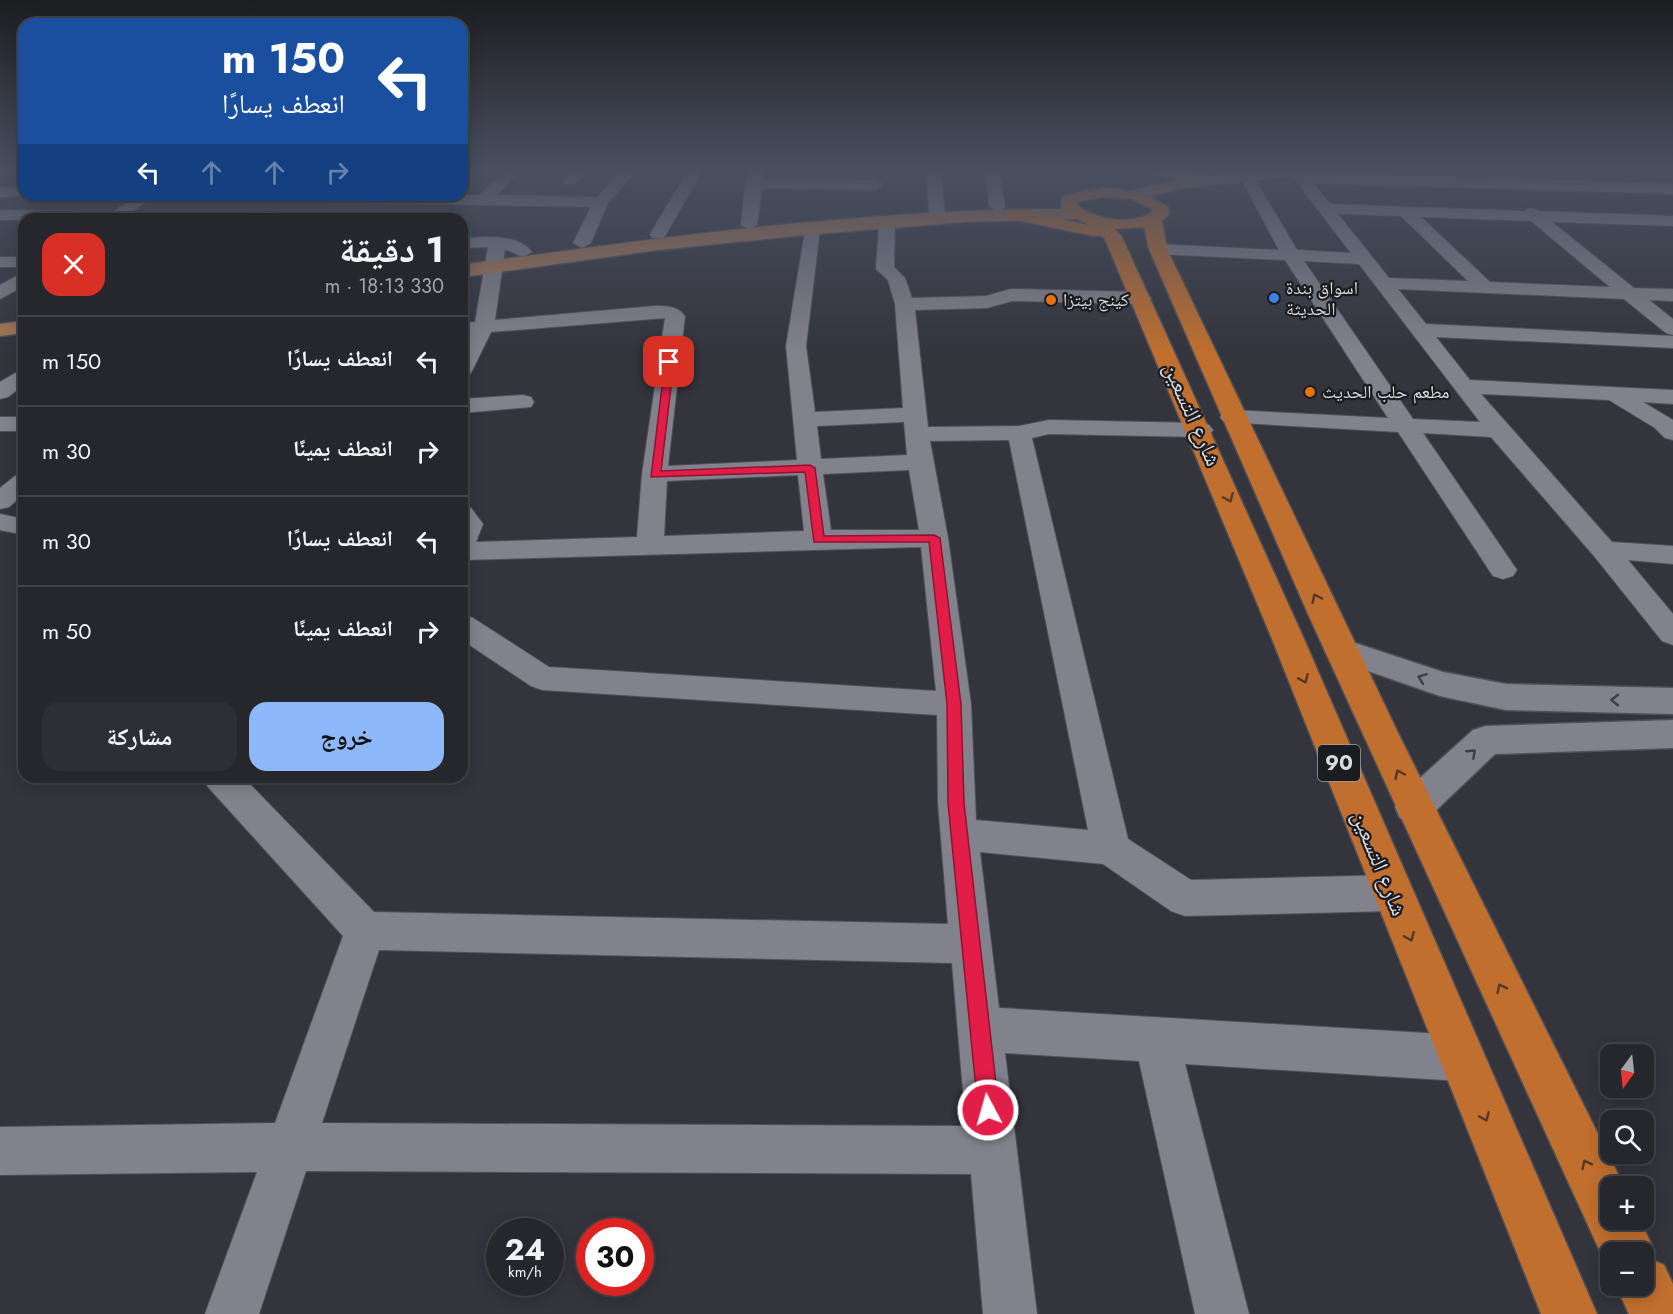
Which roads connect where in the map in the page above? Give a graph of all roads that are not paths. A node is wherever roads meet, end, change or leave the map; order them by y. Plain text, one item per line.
1 (587, 232) edge
2 (675, 232) edge
3 (777, 232) edge
4 (812, 232) edge
5 (883, 232) edge
6 (1101, 232) edge
7 (1153, 232) edge
8 (1211, 232) edge
9 (1277, 232) edge
10 (1344, 232) edge
11 (1427, 232) edge
12 (1555, 232) edge
13 (658, 234) joint
14 (582, 243) junction
15 (468, 245) edge
16 (494, 256) junction
17 (1290, 256) junction
18 (1365, 259) junction
19 (468, 260) edge
20 (0, 262) edge
21 (18, 262) edge
22 (468, 268) edge
23 (18, 282) edge
24 (1383, 283) junction
25 (1485, 287) junction
26 (0, 293) edge
27 (1629, 293) junction
28 (1673, 295) edge
29 (1141, 298) junction
30 (905, 304) junction
31 (18, 319) edge
32 (0, 321) edge
33 (484, 327) junction
34 (18, 328) edge
35 (468, 328) edge
36 (1673, 329) edge
37 (0, 330) edge
38 (1420, 330) junction
39 (1673, 342) edge
40 (468, 358) edge
41 (18, 379) edge
42 (1464, 386) junction
43 (0, 392) edge
44 (1610, 394) junction
45 (1673, 397) edge
46 (523, 402) dead end
47 (468, 406) edge
48 (804, 420) junction
49 (0, 423) edge
50 (1216, 423) junction
51 (18, 424) edge
52 (1405, 425) junction
53 (1498, 430) junction
54 (1019, 433) junction
55 (1673, 433) edge
56 (917, 436) junction
57 (810, 468) junction
58 (655, 474) junction
59 (18, 486) edge
60 (0, 501) edge
61 (0, 522) edge
62 (18, 526) edge
63 (934, 538) junction
64 (818, 539) junction
65 (650, 545) junction
66 (1604, 550) junction
67 (468, 551) edge
68 (1673, 555) edge
69 (1503, 570) dead end
70 (468, 628) edge
71 (1673, 634) edge
72 (1340, 649) junction
73 (1673, 701) edge
74 (954, 704) junction
75 (1673, 734) edge
76 (227, 783) edge
77 (1414, 807) junction
78 (959, 834) junction
79 (1111, 848) junction
80 (1393, 893) junction
81 (365, 931) junction
82 (971, 944) junction
83 (980, 1029) junction
84 (1156, 1041) junction
85 (1460, 1058) junction
86 (290, 1147) junction
87 (993, 1150) junction
88 (0, 1151) edge
89 (1600, 1193) edge
90 (1649, 1296) edge
91 (232, 1314) edge
92 (1010, 1314) edge
93 (1222, 1314) edge
94 (1569, 1314) edge
95 (1658, 1314) edge

1 - 14 street
2 - 13 main road
3 - 16 main road
4 - 48 street
5 - 30 street
6 - 29 highway, شارع التسعين / 90
7 - 50 highway, شارع التسعين / 90
8 - 17 street
9 - 17 street
10 - 18 street
11 - 25 street
12 - 27 street
13 - 14 main road
14 - 16 main road
15 - 16 street
16 - 19 main road
16 - 22 main road
16 - 33 street
17 - 18 street
17 - 52 street
18 - 24 street
20 - 21 street
23 - 26 street
24 - 25 street
24 - 38 street
25 - 27 street
27 - 28 street
27 - 36 street
29 - 30 street
29 - 50 highway, شارع التسعين / 90
30 - 56 street
31 - 32 main road
33 - 35 street
33 - 40 street
33 - 58 street
34 - 37 main road
38 - 39 street
38 - 42 street
41 - 43 street
42 - 44 street
42 - 53 street
44 - 45 street
44 - 55 street
46 - 47 street
48 - 56 street
48 - 57 street
49 - 51 street
50 - 52 street
50 - 54 street
72 -> 50 highway, شارع التسعين / 90
50 -> 80 highway, شارع التسعين / 90
52 - 53 street
52 - 69 street
53 - 66 street
54 - 56 street
54 - 79 street
56 - 57 street
56 - 63 street
57 - 58 street
57 - 64 street
58 - 65 street
59 - 60 street
61 - 62 street
63 - 64 street
63 - 74 street
64 - 65 street
65 - 67 street
66 - 68 street
66 - 71 street
70 - 74 street
73 -> 72 main road
77 -> 72 highway, شارع التسعين / 90
74 - 78 street
77 -> 75 main road
76 - 81 street
89 -> 77 highway, شارع التسعين / 90
78 - 79 street
78 - 82 street
79 - 80 street
80 -> 85 highway, شارع التسعين / 90
81 - 82 street
81 - 86 street
82 - 83 street
83 - 84 street
83 - 87 street
84 - 85 street
84 - 93 street
85 -> 94 highway, شارع التسعين / 90
86 - 87 street
86 - 88 street
86 - 91 street
87 - 92 street
90 - 95 highway

